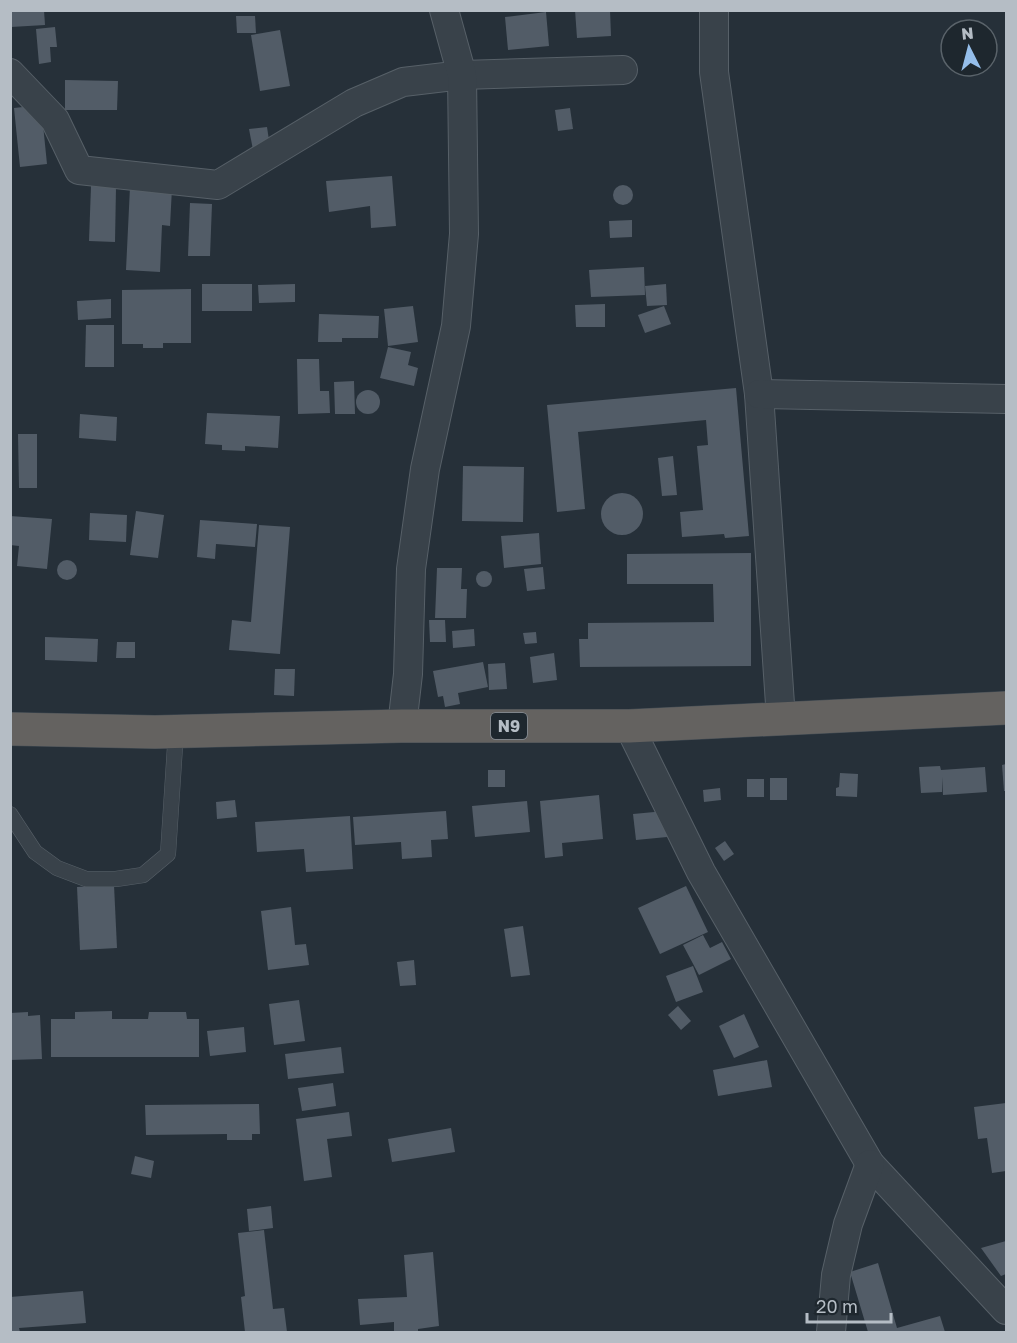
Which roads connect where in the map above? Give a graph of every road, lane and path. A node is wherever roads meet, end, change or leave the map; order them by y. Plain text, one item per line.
1 (444, 10) edge
2 (714, 10) edge
3 (623, 70) dead end
4 (10, 73) edge
5 (462, 75) junction
6 (759, 394) junction
7 (1006, 399) edge
8 (1006, 708) edge
9 (781, 719) junction
10 (402, 726) junction
11 (629, 726) junction
12 (10, 729) edge
13 (176, 731) junction
14 (10, 814) edge
15 (870, 1164) junction
16 (1006, 1310) edge
17 (831, 1332) edge

1 - 5 street
2 - 6 street
3 - 5 street
4 - 5 street
5 - 10 street
6 - 7 street
6 - 9 street
8 - 9 highway, N9
9 - 11 highway, N9
10 - 11 highway, N9
10 - 13 highway, N9
11 - 15 street
12 - 13 highway, N9
13 - 14 lane
15 - 16 street
15 - 17 street

